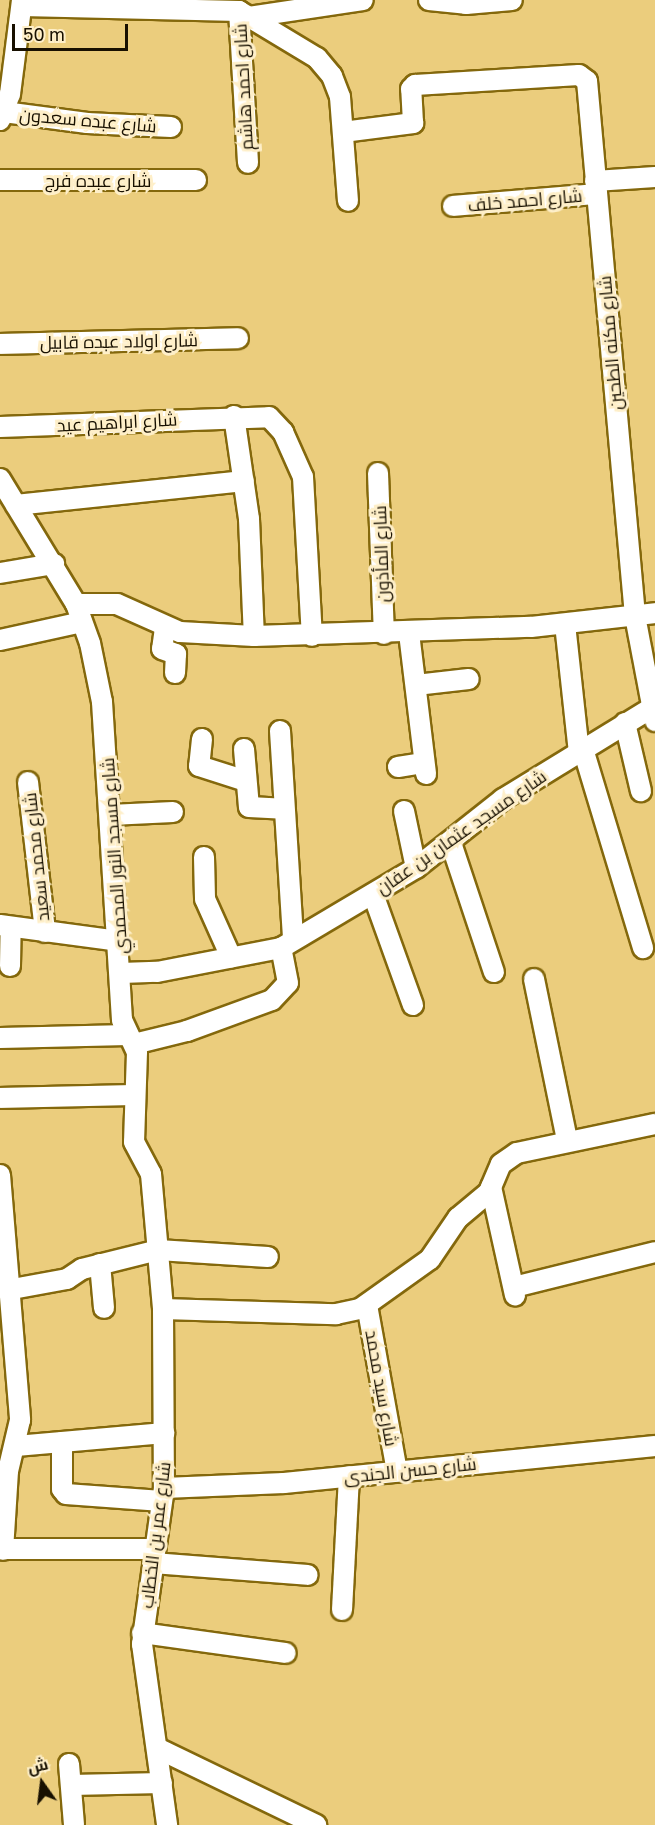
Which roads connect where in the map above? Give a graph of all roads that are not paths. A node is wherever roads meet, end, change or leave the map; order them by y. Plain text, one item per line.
1 (363, 0) edge
2 (429, 0) edge
3 (512, 0) edge
4 (22, 3) edge
5 (244, 14) junction
6 (9, 33) edge
7 (5, 85) edge
8 (2, 116) edge
9 (171, 127) dead end
10 (343, 132) junction
11 (248, 163) dead end
12 (655, 177) edge
13 (0, 180) edge
14 (196, 180) dead end
15 (596, 188) junction
16 (348, 201) dead end
17 (453, 206) dead end
18 (238, 338) dead end
19 (0, 344) edge
20 (234, 417) junction
21 (0, 427) edge
22 (378, 473) dead end
23 (0, 479) edge
24 (244, 481) junction
25 (11, 509) edge
26 (54, 564) junction
27 (0, 573) edge
28 (79, 613) junction
29 (655, 613) edge
30 (635, 616) junction
31 (565, 624) junction
32 (165, 628) junction
33 (410, 633) junction
34 (384, 634) junction
35 (254, 636) junction
36 (312, 636) junction
37 (0, 640) edge
38 (175, 673) dead end
39 (469, 679) dead end
40 (416, 685) junction
41 (654, 711) edge
42 (625, 723) junction
43 (280, 731) dead end
44 (202, 738) dead end
45 (244, 749) dead end
46 (581, 751) junction
47 (398, 767) dead end
48 (246, 781) junction
49 (28, 782) dead end
50 (641, 791) dead end
51 (283, 808) junction
52 (404, 811) dead end
53 (173, 812) dead end
54 (110, 815) junction
55 (451, 843) junction
56 (204, 857) dead end
57 (416, 868) junction
58 (373, 894) junction
59 (5, 926) edge
60 (45, 932) junction
61 (118, 941) junction
62 (287, 944) junction
63 (643, 948) dead end
64 (231, 957) junction
65 (10, 966) dead end
66 (494, 972) dead end
67 (121, 973) junction
68 (534, 979) dead end
69 (413, 1005) dead end
70 (0, 1038) edge
71 (131, 1040) junction
72 (135, 1095) junction
73 (0, 1098) edge
74 (655, 1124) edge
75 (567, 1140) junction
76 (0, 1175) edge
77 (491, 1187) junction
78 (1, 1243) edge
79 (159, 1250) junction
80 (655, 1252) edge
81 (268, 1257) dead end
82 (100, 1264) junction
83 (7, 1290) junction
84 (367, 1305) junction
85 (104, 1308) dead end
86 (163, 1309) junction
87 (164, 1433) junction
88 (62, 1442) junction
89 (16, 1446) junction
90 (655, 1446) edge
91 (397, 1471) junction
92 (349, 1476) junction
93 (163, 1494) junction
94 (2, 1550) edge
95 (154, 1556) junction
96 (308, 1575) dead end
97 (342, 1610) dead end
98 (142, 1633) junction
99 (286, 1653) dead end
100 (157, 1748) junction
101 (69, 1764) dead end
102 (162, 1783) junction
103 (70, 1785) junction
104 (74, 1825) edge
105 (167, 1825) edge
106 (316, 1825) edge

1 - 5 street
2 - 3 street
4 - 5 street
4 - 6 street
5 - 10 street
5 - 11 street, شارع احمد هاشم
6 - 7 street
7 - 8 street
8 - 9 street, شارع عبده سعدون
10 - 15 street, شارع مكنه الطحين
10 - 16 street
12 - 15 street, شارع احمد خلف
13 - 14 street, شارع عبده فرج
15 - 17 street, شارع احمد خلف
15 - 30 street, شارع مكنه الطحين
18 - 19 street, شارع اولاد عبده قابيل
20 - 21 street, شارع ابراهيم عيد
20 - 24 street
20 - 36 street, شارع ابراهيم عيد
22 - 34 street, شارع المأذون
23 - 25 street, شارع مسجد النور المحمدي
24 - 25 street
24 - 35 street
25 - 26 street, شارع مسجد النور المحمدي
26 - 27 street
26 - 28 street, شارع مسجد النور المحمدي
28 - 32 street
28 - 37 street
28 - 54 street, شارع مسجد النور المحمدي
29 - 30 street
30 - 31 street
30 - 41 street, شارع مكنه الطحين
31 - 33 street
31 - 46 street
32 - 35 street
32 - 38 street
33 - 34 street
33 - 40 street
34 - 36 street
35 - 36 street
39 - 40 street
40 - 47 street
41 - 42 street, شارع مسجد عثمان بن عفان
42 - 46 street, شارع مسجد عثمان بن عفان
42 - 50 street
43 - 51 street
44 - 48 street
45 - 48 street
46 - 55 street, شارع مسجد عثمان بن عفان
46 - 63 street
48 - 51 street
49 - 60 street, شارع محمد سعيد
51 - 62 street
52 - 57 street
53 - 54 street
54 - 61 street, شارع مسجد النور المحمدي
55 - 57 street, شارع مسجد عثمان بن عفان
55 - 66 street
56 - 64 street
57 - 58 street, شارع مسجد عثمان بن عفان
58 - 62 street, شارع مسجد عثمان بن عفان
58 - 69 street
59 - 60 street
59 - 65 street
60 - 61 street
61 - 67 street, شارع مسجد النور المحمدي
62 - 64 street, شارع مسجد عثمان بن عفان
62 - 71 street
64 - 67 street, شارع مسجد عثمان بن عفان
67 - 71 street, شارع مسجد النور المحمدي
68 - 75 street
70 - 71 street
71 - 72 street, شارع مسجد النور المحمدي
72 - 73 street
72 - 79 street, شارع مسجد النور المحمدي
74 - 75 street
75 - 77 street
76 - 78 street
77 - 80 street
77 - 84 street
78 - 83 street
79 - 81 street
79 - 82 street
79 - 86 street, شارع عمر بن الخطاب
82 - 83 street
82 - 85 street
83 - 89 street
84 - 86 street
84 - 91 street, شارع سيد محمد
86 - 87 street, شارع عمر بن الخطاب
87 - 88 street
87 - 93 street, شارع عمر بن الخطاب
88 - 89 street
88 - 93 street, شارع حسن الجندى
89 - 94 street
90 - 91 street, شارع حسن الجندى
91 - 92 street, شارع حسن الجندى
92 - 93 street, شارع حسن الجندى
92 - 97 street
93 - 95 street, شارع عمر بن الخطاب
94 - 95 street
95 - 96 street
95 - 98 street, شارع عمر بن الخطاب
98 - 99 street
98 - 100 street, شارع عمر بن الخطاب
100 - 102 street, شارع عمر بن الخطاب
100 - 106 street
101 - 103 street
102 - 103 street
102 - 105 street, شارع عمر بن الخطاب
103 - 104 street

